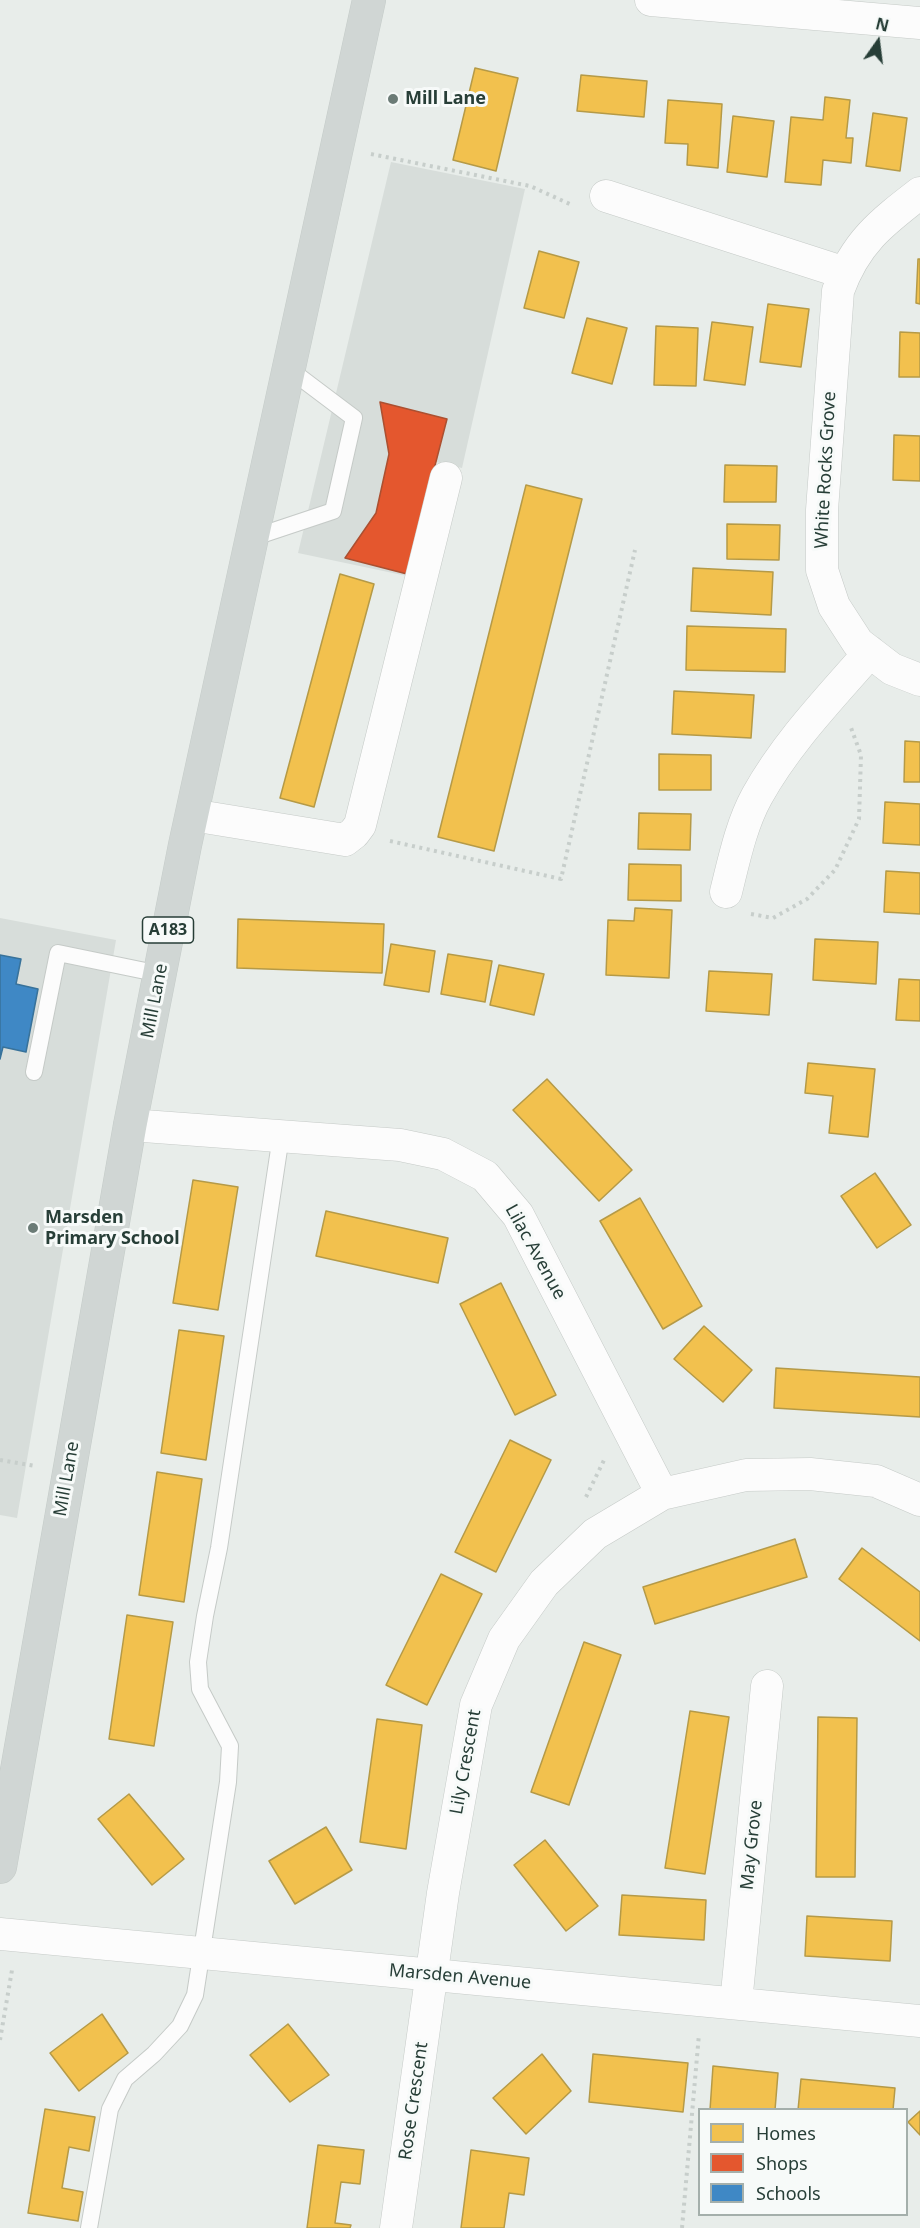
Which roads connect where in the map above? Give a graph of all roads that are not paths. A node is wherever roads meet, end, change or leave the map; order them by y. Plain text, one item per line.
1 (369, 0) edge
2 (651, 0) edge
3 (920, 23) edge
4 (920, 193) edge
5 (606, 196) road end
6 (845, 273) junction
7 (289, 369) junction
8 (446, 478) dead end
9 (252, 538) junction
10 (870, 651) junction
11 (920, 680) edge
12 (192, 816) junction
13 (726, 892) road end
14 (160, 974) junction
15 (34, 1072) dead end
16 (130, 1125) junction
17 (281, 1136) junction
18 (662, 1494) junction
19 (920, 1500) edge
20 (767, 1686) dead end
21 (0, 1867) edge
22 (0, 1934) edge
23 (202, 1952) junction
24 (432, 1974) junction
25 (736, 2003) junction
26 (920, 2021) edge
27 (89, 2228) edge
28 (396, 2228) edge

1 - 7 main road, Mill Lane / A183
2 - 3 street
4 - 6 street, White Rocks Grove
5 - 6 street
6 - 10 street, White Rocks Grove
7 - 9 main road, Mill Lane / A183
7 - 9 lane
8 - 12 street
9 - 12 main road, Mill Lane / A183
10 - 11 street, White Rocks Grove
10 - 13 street
12 - 14 main road, Mill Lane / A183
14 - 15 lane
14 - 16 main road, Mill Lane / A183
16 - 17 street, Lilac Avenue
16 - 21 main road, Mill Lane / A183
17 - 18 street, Lilac Avenue
17 - 23 lane
18 - 19 street, Lily Crescent
18 - 24 street, Lily Crescent
20 - 25 street, May Grove
22 - 23 street, Marsden Avenue
23 - 24 street, Marsden Avenue
23 - 27 lane
24 - 25 street, Marsden Avenue
24 - 28 street, Rose Crescent
25 - 26 street, Marsden Avenue

